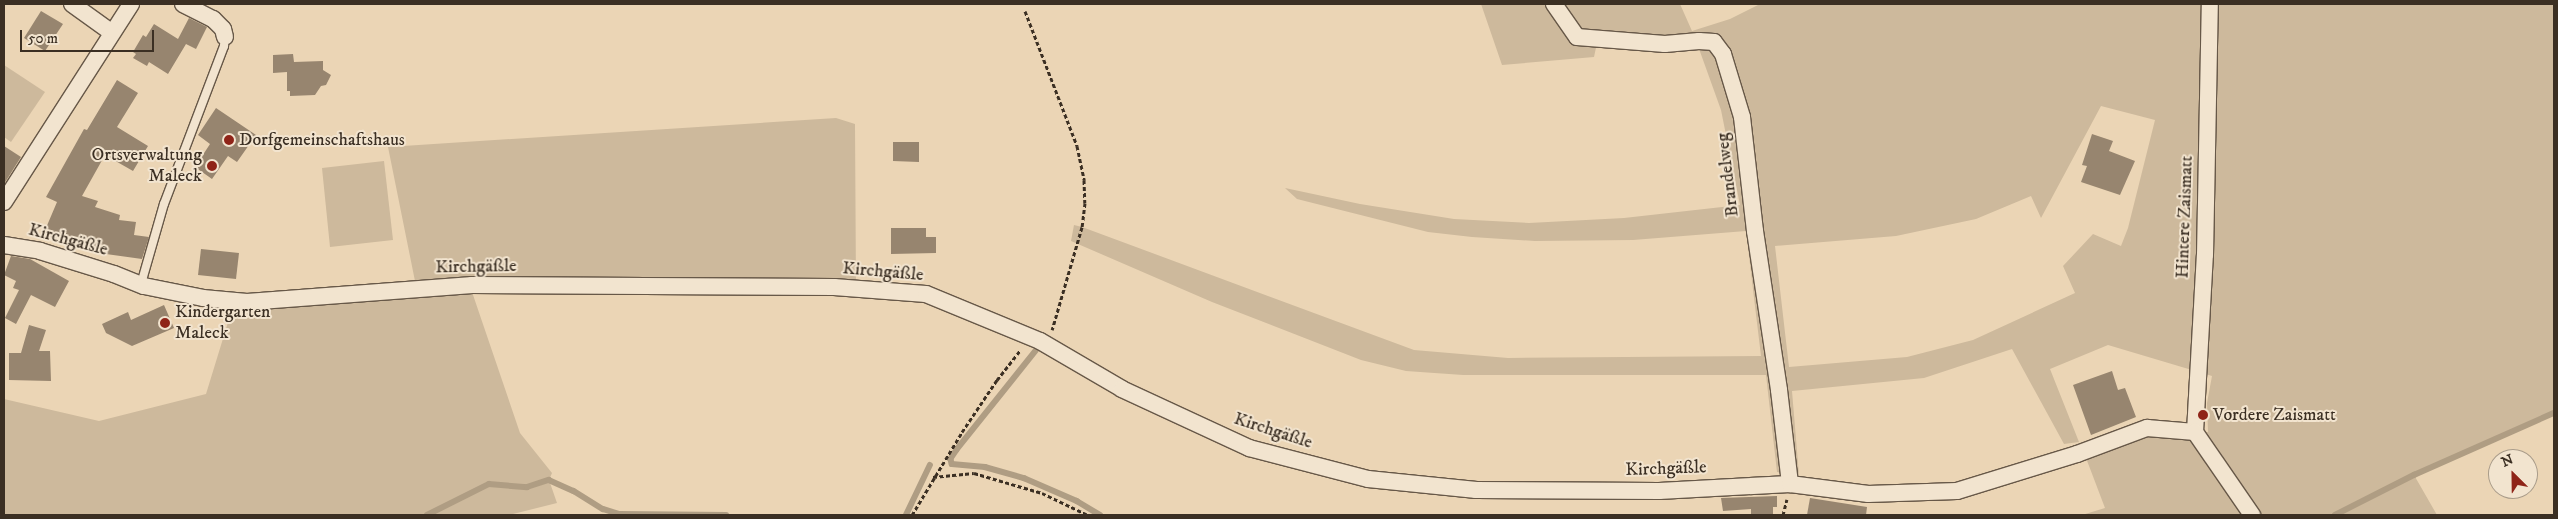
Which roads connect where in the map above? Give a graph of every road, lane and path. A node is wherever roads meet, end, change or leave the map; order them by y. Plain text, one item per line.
1 (72, 4) edge
2 (131, 4) edge
3 (183, 4) edge
4 (1554, 4) edge
5 (2210, 4) edge
6 (1025, 12) dead end
7 (111, 32) junction
8 (225, 37) joint
9 (4, 202) edge
10 (4, 245) edge
11 (141, 284) junction
12 (1039, 341) junction
13 (2195, 432) junction
14 (933, 477) junction
15 (1790, 484) junction
16 (912, 515) edge
17 (1088, 515) edge
18 (2252, 515) edge

1 - 7 street
2 - 7 street
3 - 8 street
4 - 15 street, Brandelweg
5 - 13 street, Hintere Zaismatt
6 - 12 path
7 - 9 street
8 - 11 lane
10 - 11 street, Kirchgäßle
11 - 12 street, Kirchgäßle
12 - 14 path
12 - 15 street, Kirchgäßle
13 - 15 street
13 - 18 street
14 - 16 path
14 - 17 path

